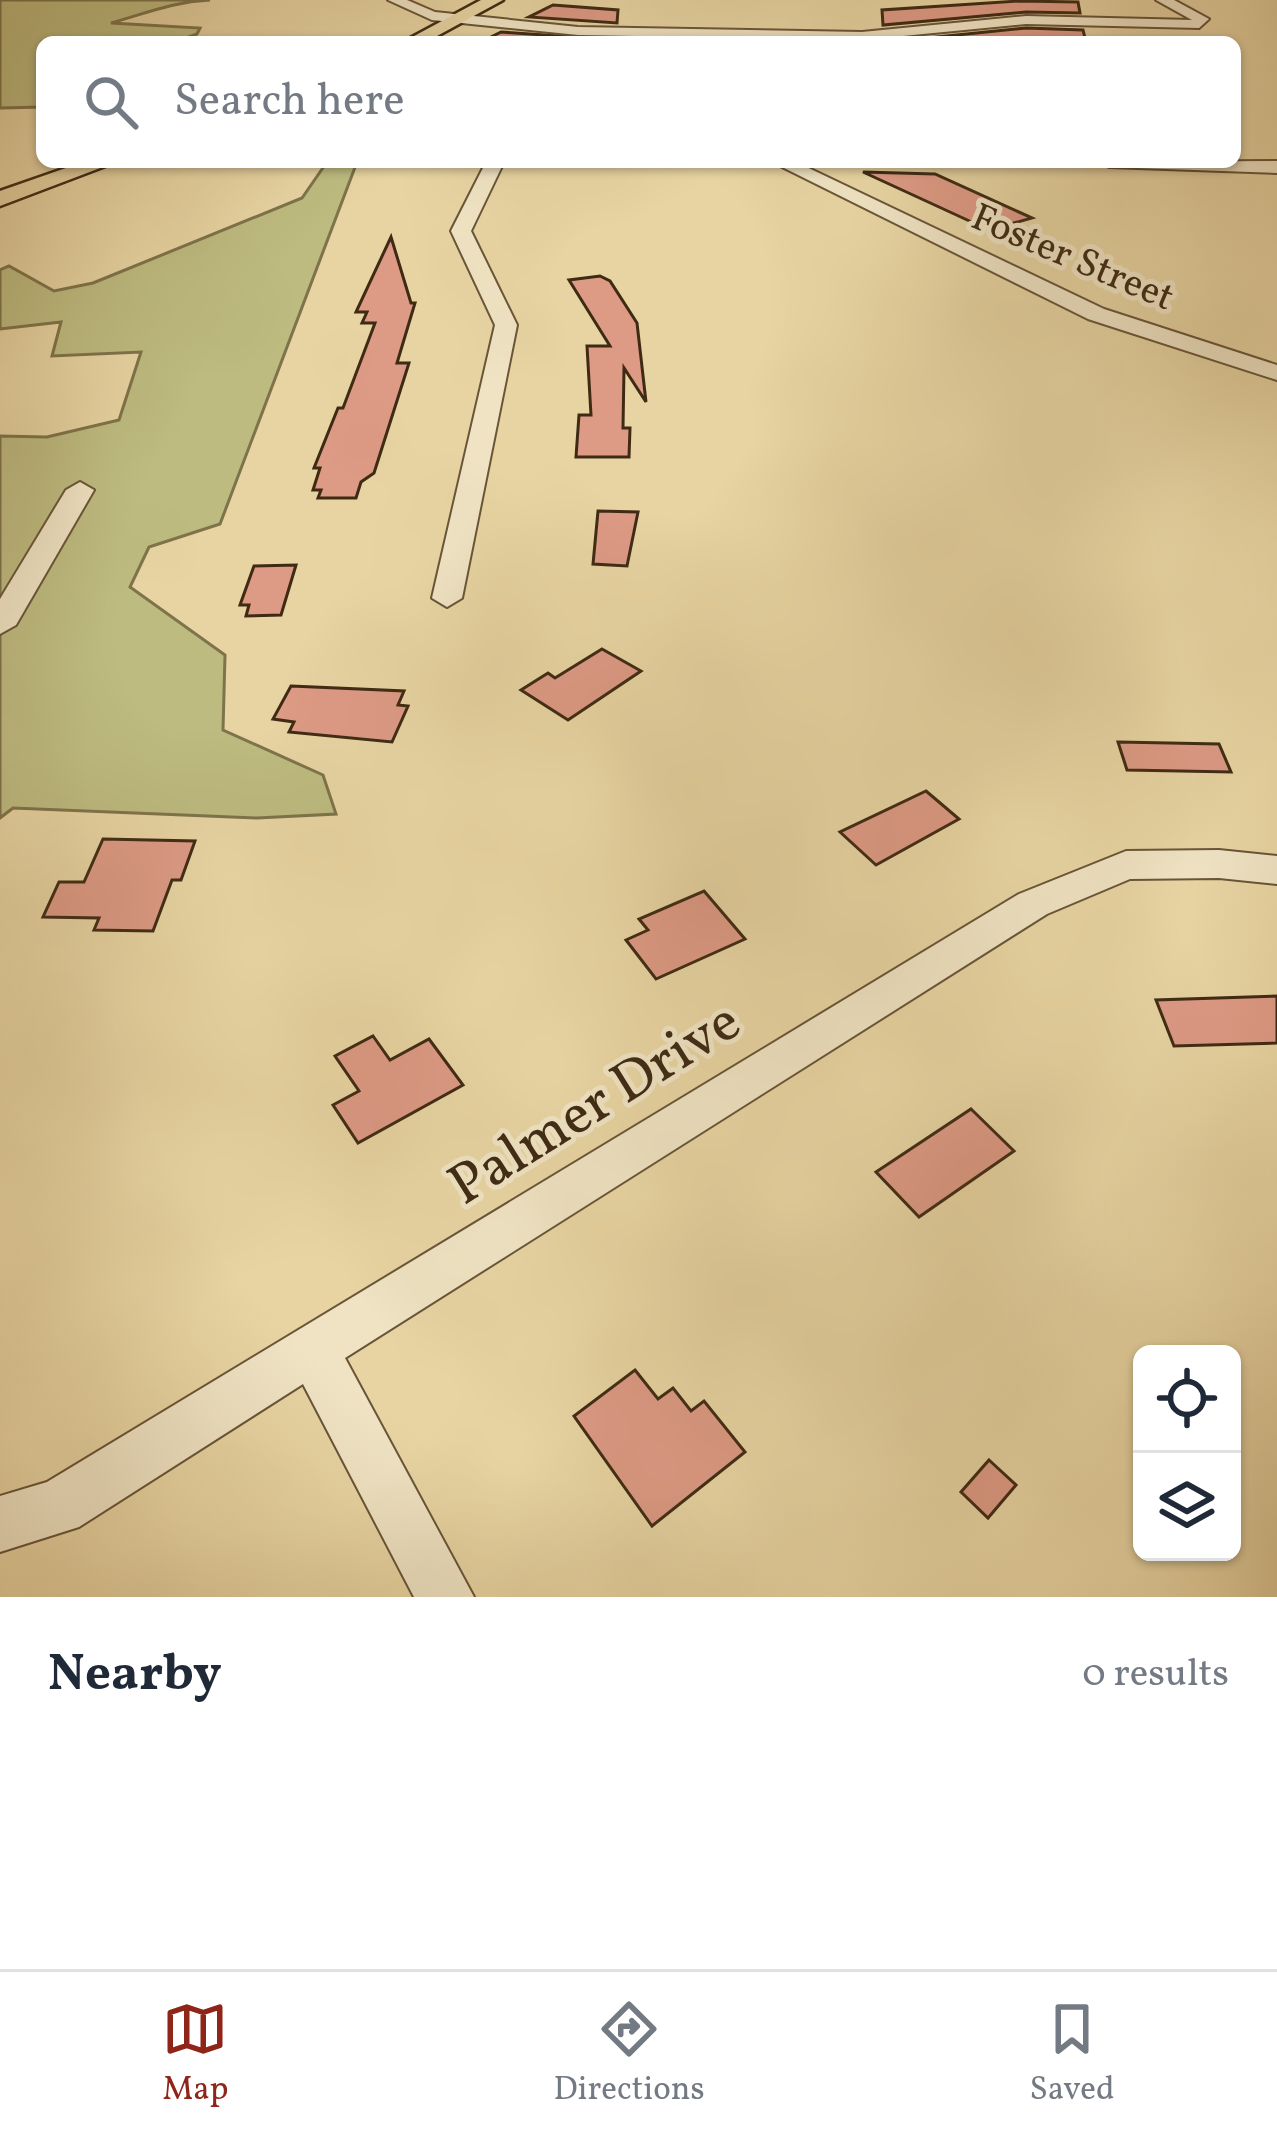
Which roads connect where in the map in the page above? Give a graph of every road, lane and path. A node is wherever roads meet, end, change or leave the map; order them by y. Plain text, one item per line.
1 (395, 0) edge
2 (494, 0) edge
3 (1162, 0) edge
4 (455, 20) junction
5 (424, 36) edge
6 (1241, 166) edge
7 (1277, 167) edge
8 (88, 168) edge
9 (491, 168) edge
10 (793, 168) edge
11 (0, 199) edge
12 (1277, 373) edge
13 (80, 490) dead end
14 (447, 598) dead end
15 (0, 625) edge
16 (1277, 870) edge
17 (314, 1352) junction
18 (0, 1524) edge
19 (445, 1597) edge

1 - 4 street
2 - 4 main road
3 - 4 street
4 - 5 main road
6 - 7 street
8 - 11 main road
9 - 14 street
10 - 12 street, Foster Street
13 - 15 street
16 - 17 street, Palmer Drive
17 - 18 street, Palmer Drive
17 - 19 street

